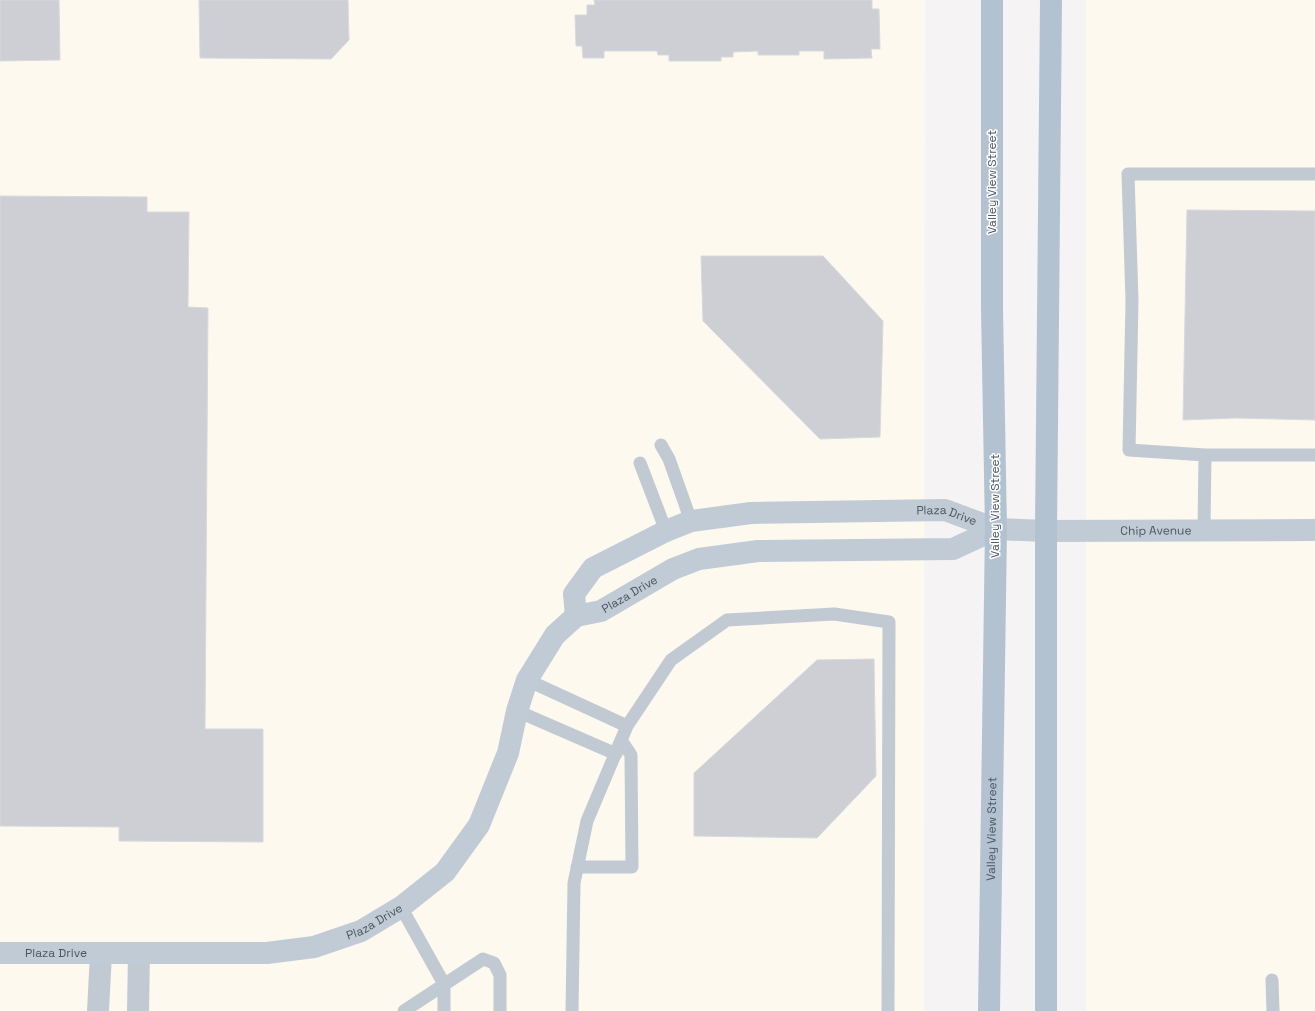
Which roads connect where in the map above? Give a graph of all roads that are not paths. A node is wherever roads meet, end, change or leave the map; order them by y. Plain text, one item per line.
1 (992, 0) edge
2 (1051, 0) edge
3 (1315, 174) edge
4 (661, 444) dead end
5 (1205, 455) junction
6 (1315, 455) edge
7 (640, 463) dead end
8 (691, 521) junction
9 (996, 529) junction
10 (666, 530) junction
11 (1315, 530) edge
12 (1046, 531) junction
13 (1204, 531) junction
14 (576, 616) junction
15 (526, 680) junction
16 (517, 711) junction
17 (627, 726) junction
18 (621, 740) junction
19 (616, 754) junction
20 (577, 867) junction
21 (401, 907) junction
22 (0, 953) edge
23 (101, 953) junction
24 (139, 953) junction
25 (1272, 980) dead end
26 (444, 984) junction
27 (98, 1011) edge
28 (138, 1011) edge
29 (404, 1011) edge
30 (444, 1011) edge
31 (500, 1011) edge
32 (572, 1011) edge
33 (888, 1011) edge
34 (989, 1011) edge
35 (1046, 1011) edge
36 (1273, 1011) edge

1 - 9 main road, Valley View Street
2 - 12 main road
3 - 5 lane
4 - 8 lane
5 - 6 lane
5 - 13 lane
7 - 10 lane
8 - 9 street, Plaza Drive
8 - 10 street, Plaza Drive
9 - 12 street, Chip Avenue
9 - 14 street, Plaza Drive
9 - 34 main road, Valley View Street
10 - 14 street, Plaza Drive
11 - 13 street, Chip Avenue
12 - 13 street, Chip Avenue
12 - 35 main road
14 - 15 street, Plaza Drive
15 - 16 street, Plaza Drive
15 - 17 lane
16 - 19 lane
16 - 21 street, Plaza Drive
17 - 18 lane
17 - 33 lane
18 - 19 lane
18 - 20 lane
19 - 20 lane
20 - 32 lane
21 - 24 street, Plaza Drive
21 - 26 lane
22 - 23 street, Plaza Drive
23 - 24 street, Plaza Drive
23 - 27 street
24 - 28 street
25 - 36 lane
26 - 29 lane
26 - 30 lane
26 - 31 lane

